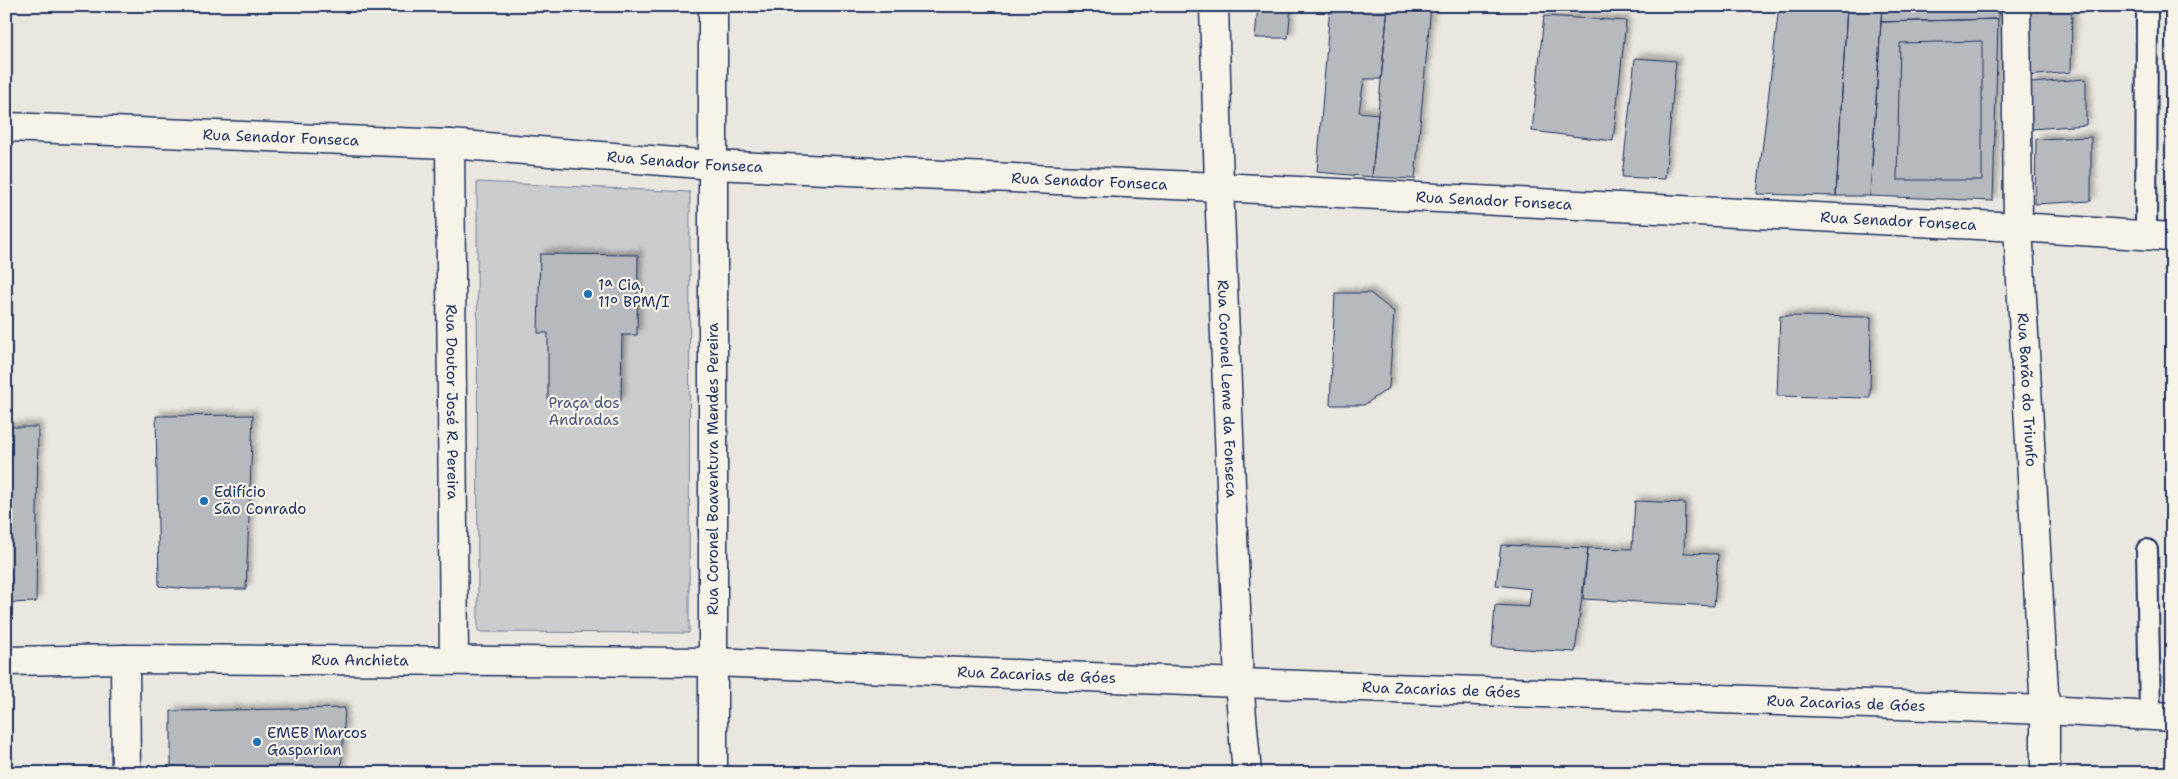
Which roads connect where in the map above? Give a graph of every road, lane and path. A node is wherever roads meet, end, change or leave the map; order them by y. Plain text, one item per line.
1 (713, 6) edge
2 (1214, 6) edge
3 (2016, 6) edge
4 (2147, 6) edge
5 (6, 126) edge
6 (450, 144) junction
7 (713, 165) junction
8 (1219, 187) junction
9 (2018, 227) junction
10 (2159, 236) edge
11 (2147, 550) dead end
12 (126, 659) junction
13 (454, 660) junction
14 (6, 661) edge
15 (712, 662) junction
16 (1238, 683) junction
17 (2046, 710) junction
18 (2161, 716) edge
19 (126, 773) edge
20 (713, 773) edge
21 (1247, 773) edge
22 (2045, 773) edge

1 - 7 main road, Rua Coronel Boaventura Mendes Pereira
2 - 8 main road, Rua Coronel Leme da Fonseca
3 - 9 main road, Rua Barão do Triunfo
4 - 10 lane
5 - 6 main road, Rua Senador Fonseca
6 - 7 main road, Rua Senador Fonseca
6 - 13 main road, Rua Doutor José R. Pereira
7 - 8 main road, Rua Senador Fonseca
7 - 15 main road, Rua Coronel Boaventura Mendes Pereira
8 - 9 main road, Rua Senador Fonseca
8 - 16 main road, Rua Coronel Leme da Fonseca
9 - 10 main road, Rua Senador Fonseca
9 - 17 main road, Rua Barão do Triunfo
11 - 18 lane
12 - 13 main road, Rua Anchieta
12 - 14 main road, Rua Anchieta
12 - 19 main road
13 - 15 main road, Rua Anchieta
15 - 16 main road, Rua Zacarias de Góes
15 - 20 main road, Rua Coronel Boaventura Mendes Pereira
16 - 17 main road, Rua Zacarias de Góes
16 - 21 main road, Rua Coronel Leme da Fonseca
17 - 18 main road, Rua Zacarias de Góes
17 - 22 main road, Rua Barão do Triunfo

